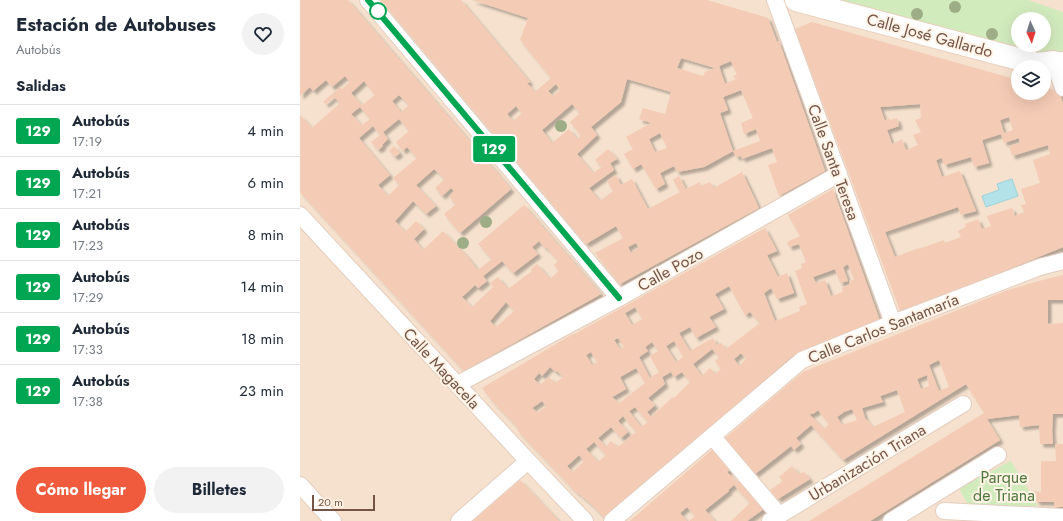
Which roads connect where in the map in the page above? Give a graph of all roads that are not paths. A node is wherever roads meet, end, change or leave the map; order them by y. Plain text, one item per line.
1 (368, 0) edge
2 (775, 0) edge
3 (796, 0) edge
4 (1059, 62) edge
5 (1063, 88) edge
6 (839, 174) junction
7 (300, 215) edge
8 (1063, 261) edge
9 (619, 298) junction
10 (893, 323) junction
11 (458, 384) junction
12 (963, 404) dead end
13 (712, 436) junction
14 (998, 455) dead end
15 (528, 461) junction
16 (300, 485) edge
17 (935, 494) junction
18 (1063, 517) edge
19 (775, 518) edge
20 (948, 518) edge
21 (333, 521) edge
22 (459, 521) edge
23 (585, 521) edge
24 (612, 521) edge
25 (891, 521) edge

1 - 9 street
2 - 6 street, Calle Santa Teresa
3 - 4 street, Calle José Gallardo
4 - 5 street
6 - 9 street, Calle Pozo
6 - 10 street, Calle Santa Teresa
7 - 11 street, Calle Magacela
8 - 10 street, Calle Carlos Santamaría
9 - 11 street, Calle Pozo
10 - 13 street, Calle Carlos Santamaría
11 - 15 street, Calle Magacela
12 - 19 street, Urbanización Triana
13 - 19 street
13 - 24 street, Calle Carlos Santamaría
14 - 17 street
15 - 22 street
15 - 23 street, Calle Magacela
16 - 21 street
17 - 20 street
17 - 25 street
18 - 20 street

